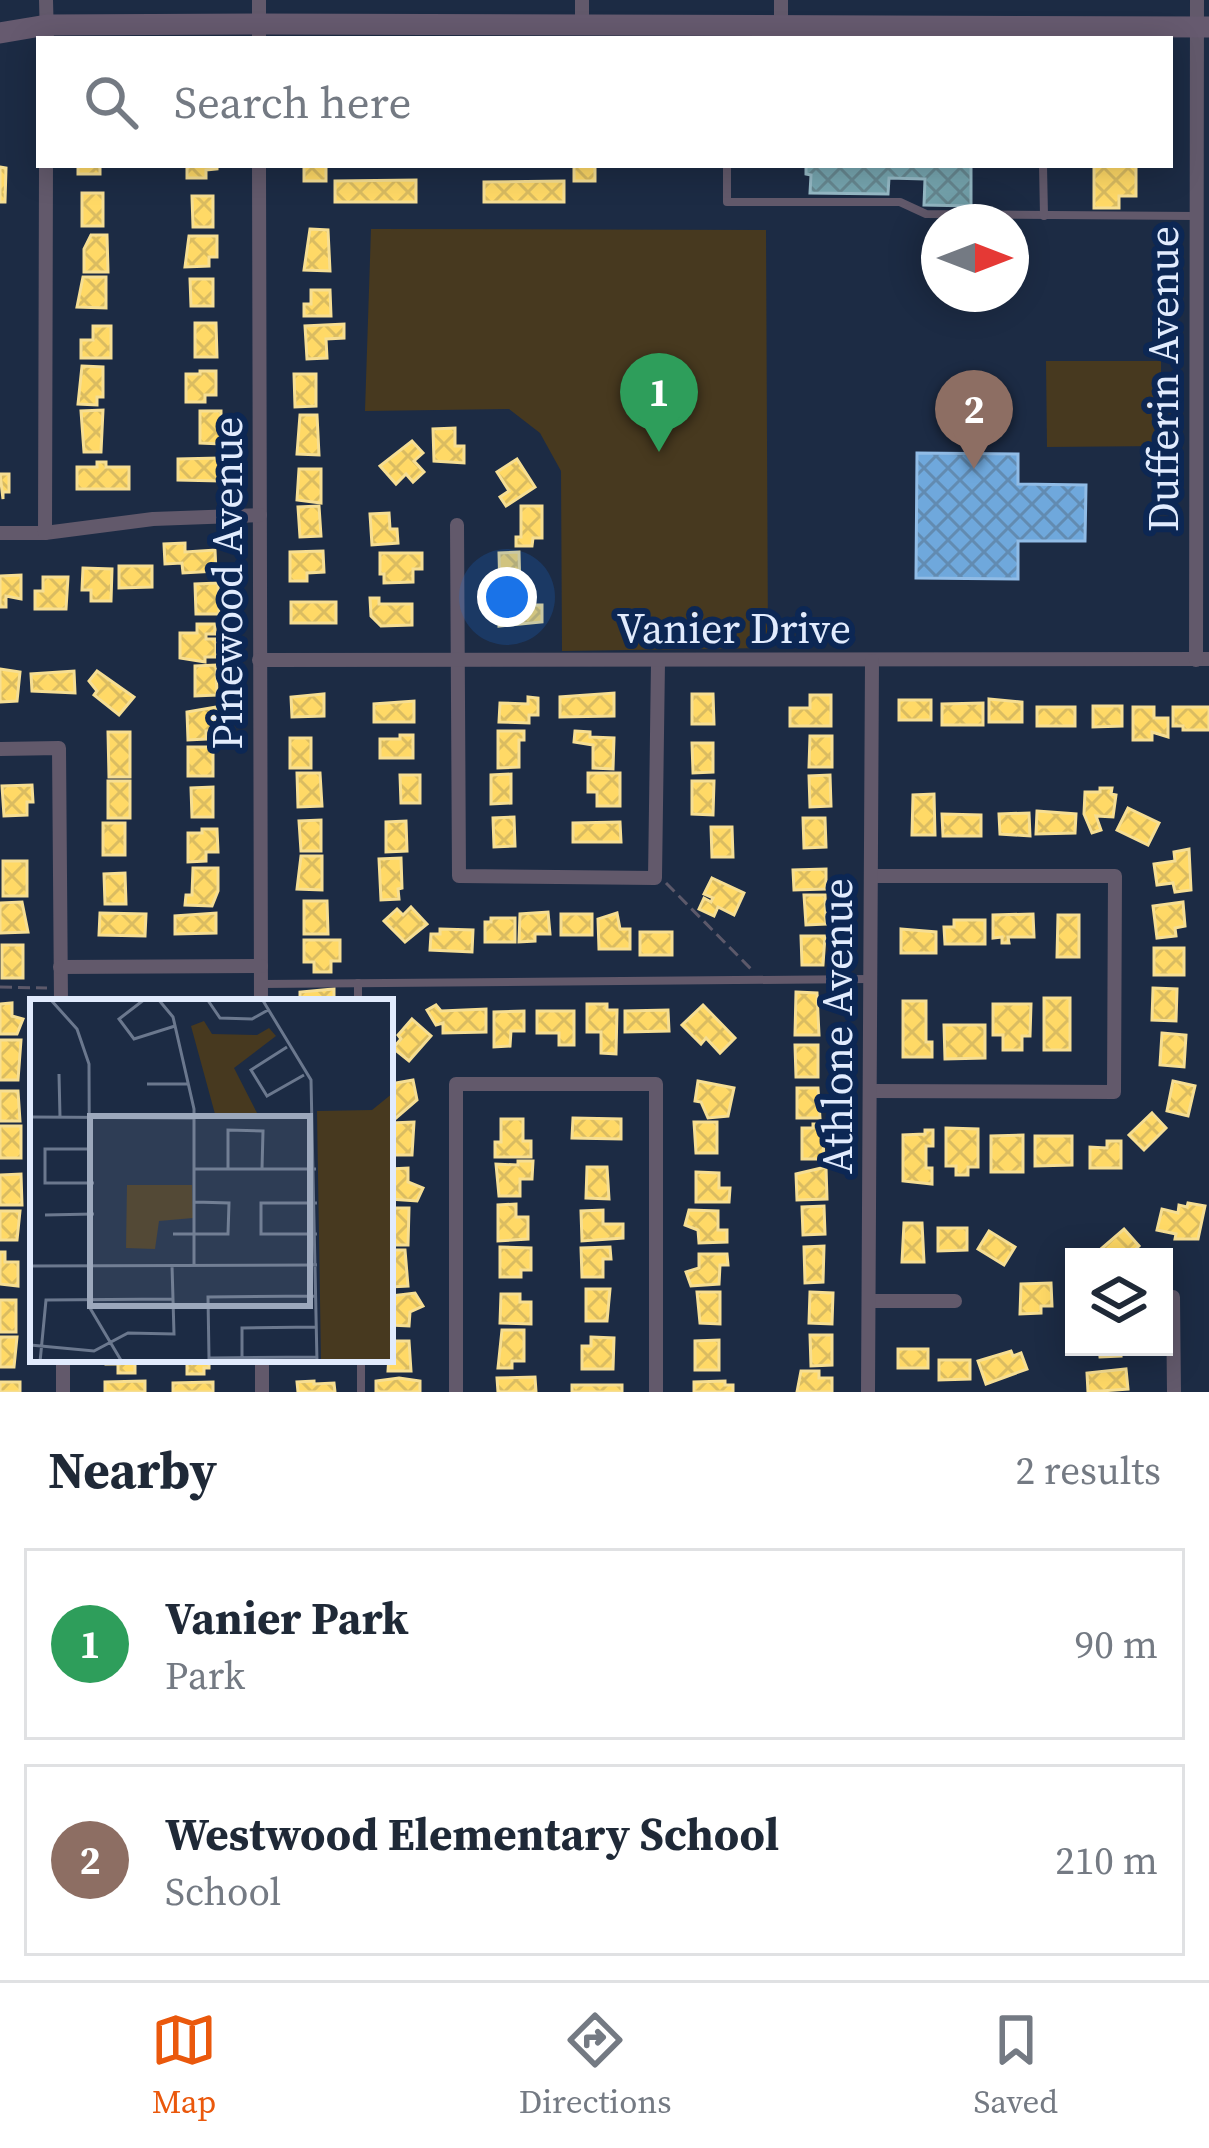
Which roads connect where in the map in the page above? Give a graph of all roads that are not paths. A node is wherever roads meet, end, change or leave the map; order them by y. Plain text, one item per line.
1 (46, 0) edge
2 (259, 0) edge
3 (582, 0) edge
4 (781, 0) edge
5 (1197, 0) edge
6 (582, 26) junction
7 (1202, 27) edge
8 (47, 32) edge
9 (259, 32) edge
10 (781, 32) edge
11 (0, 33) edge
12 (1041, 33) edge
13 (46, 168) edge
14 (259, 168) edge
15 (727, 168) edge
16 (1043, 168) edge
17 (1044, 216) junction
18 (1196, 216) junction
19 (260, 515) junction
20 (457, 525) dead end
21 (0, 533) edge
22 (44, 533) junction
23 (259, 660) junction
24 (1203, 660) edge
25 (457, 661) junction
26 (872, 661) junction
27 (658, 662) junction
28 (0, 749) edge
29 (871, 877) junction
30 (261, 966) junction
31 (60, 967) junction
32 (870, 979) junction
33 (358, 982) junction
34 (261, 984) junction
35 (61, 995) edge
36 (261, 999) edge
37 (358, 999) edge
38 (870, 1090) junction
39 (1173, 1297) dead end
40 (869, 1301) junction
41 (955, 1301) dead end
42 (62, 1362) edge
43 (63, 1392) edge
44 (456, 1392) edge
45 (656, 1392) edge
46 (868, 1392) edge
47 (1174, 1392) edge

1 - 8 street
2 - 9 street
3 - 6 street
4 - 10 street
5 - 7 street, Dufferin Avenue
6 - 9 main road
6 - 10 main road
7 - 12 main road
7 - 18 street, Dufferin Avenue
8 - 9 main road
8 - 11 main road
10 - 12 main road
13 - 22 street
14 - 19 street, Pinewood Avenue
15 - 17 lane
16 - 17 lane
17 - 18 lane
18 - 24 street, Dufferin Avenue
19 - 22 street
19 - 23 street, Pinewood Avenue
20 - 25 street
21 - 22 street
23 - 25 street, Vanier Drive
23 - 30 street, Pinewood Avenue
24 - 26 street, Vanier Drive
25 - 27 street, Vanier Drive
25 - 27 street
26 - 27 street, Vanier Drive
26 - 29 street, Athlone Avenue
28 - 31 street
29 - 32 street, Athlone Avenue
29 - 38 street
30 - 31 street
30 - 34 street, Pinewood Avenue
31 - 35 street
32 - 33 lane
32 - 38 street, Athlone Avenue
33 - 34 lane
33 - 37 lane
34 - 36 street, Pinewood Avenue
38 - 40 street, Athlone Avenue
39 - 47 street
40 - 41 street
40 - 46 street, Athlone Avenue
42 - 43 street
44 - 45 street

